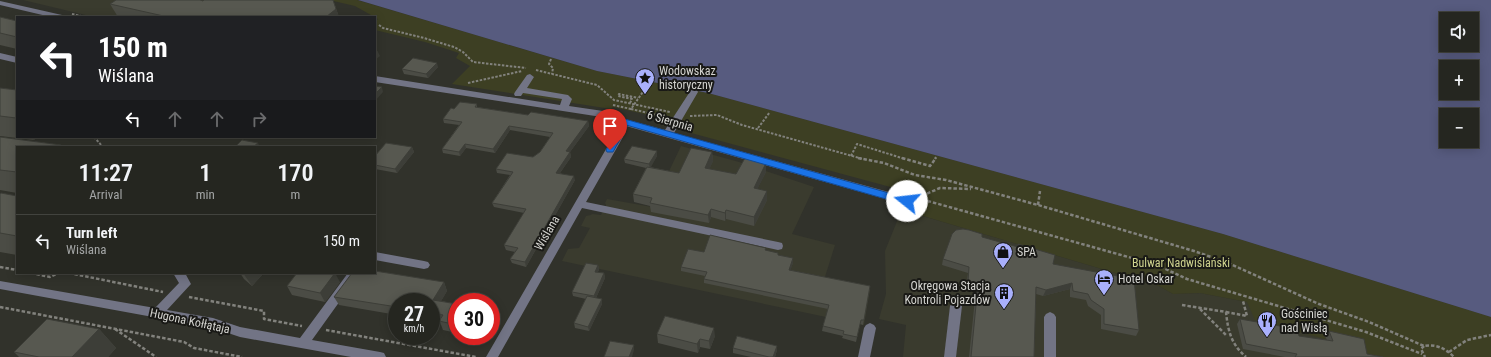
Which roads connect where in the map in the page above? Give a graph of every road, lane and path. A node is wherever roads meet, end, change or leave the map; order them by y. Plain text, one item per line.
1 (0, 3) edge
2 (58, 16) edge
3 (379, 25) dead end
4 (0, 56) edge
5 (551, 59) dead end
6 (16, 60) edge
7 (530, 73) junction
8 (552, 74) junction
9 (376, 79) edge
10 (466, 83) dead end
11 (647, 86) dead end
12 (521, 90) junction
13 (694, 92) dead end
14 (638, 98) junction
15 (514, 100) junction
16 (630, 103) junction
17 (634, 104) junction
18 (614, 105) dead end
19 (563, 108) junction
20 (631, 108) junction
21 (770, 112) dead end
22 (680, 114) junction
23 (621, 120) junction
24 (663, 121) dead end
25 (758, 128) junction
26 (668, 134) junction
27 (95, 138) edge
28 (102, 146) edge
29 (851, 156) junction
30 (936, 157) dead end
31 (974, 188) junction
32 (1040, 190) dead end
33 (912, 200) junction
34 (579, 204) junction
35 (1038, 205) junction
36 (778, 246) dead end
37 (376, 256) edge
38 (424, 265) dead end
39 (0, 267) edge
40 (16, 270) edge
41 (36, 274) edge
42 (56, 274) edge
43 (75, 274) edge
44 (180, 274) edge
45 (353, 274) edge
46 (0, 285) edge
47 (175, 294) junction
48 (1243, 301) dead end
49 (1182, 305) dead end
50 (956, 306) dead end
51 (0, 307) edge
52 (1198, 308) junction
53 (1226, 312) junction
54 (157, 313) junction
55 (1050, 317) dead end
56 (56, 318) junction
57 (51, 323) edge
58 (114, 328) junction
59 (314, 328) junction
60 (870, 328) dead end
61 (1491, 335) edge
62 (1228, 336) junction
63 (303, 343) junction
64 (1424, 346) junction
65 (1449, 352) junction
66 (229, 356) edge
67 (1424, 356) edge
68 (156, 357) edge
69 (242, 357) edge
70 (380, 357) edge
71 (476, 357) edge
72 (492, 357) edge
73 (864, 357) edge
74 (950, 357) edge
75 (1050, 357) edge
76 (1246, 357) edge
77 (1454, 357) edge

1 - 2 street
3 - 7 path
4 - 6 street
5 - 8 path
7 - 8 path
7 - 10 path
7 - 12 street
8 - 16 path
9 - 15 street, 6 Sierpnia
11 - 14 path
12 - 15 street
12 - 19 street
13 - 22 street
14 - 16 path
14 - 17 path
15 - 19 street, 6 Sierpnia
16 - 17 path
17 - 20 path
17 - 22 path
18 - 20 path
19 - 23 street, 6 Sierpnia
20 - 24 path
21 - 25 path
22 - 25 path
22 - 26 street
23 - 26 street, 6 Sierpnia
23 - 34 street, Wiślana
25 - 29 path
26 - 33 street, 6 Sierpnia
27 - 28 path
29 - 30 path
29 - 31 path
31 - 33 path
31 - 35 path
32 - 35 path
33 - 67 path
34 - 36 street
34 - 72 street, Wiślana
35 - 64 path
37 - 38 street
39 - 40 path
41 - 42 path
43 - 47 path
44 - 47 street
45 - 59 street
46 - 54 street, Hugona Kołłątaja
47 - 54 street
47 - 59 path
48 - 53 path
49 - 52 path
50 - 74 street
51 - 56 path
52 - 53 path
52 - 62 path
53 - 62 path
54 - 63 street, Hugona Kołłątaja
55 - 75 street
56 - 57 path
56 - 58 path
58 - 66 path
58 - 68 path
59 - 63 street
59 - 71 path
60 - 73 street
61 - 65 path
62 - 76 path
63 - 70 street, Hugona Kołłątaja
64 - 65 path
64 - 67 path
65 - 77 path
66 - 69 path

